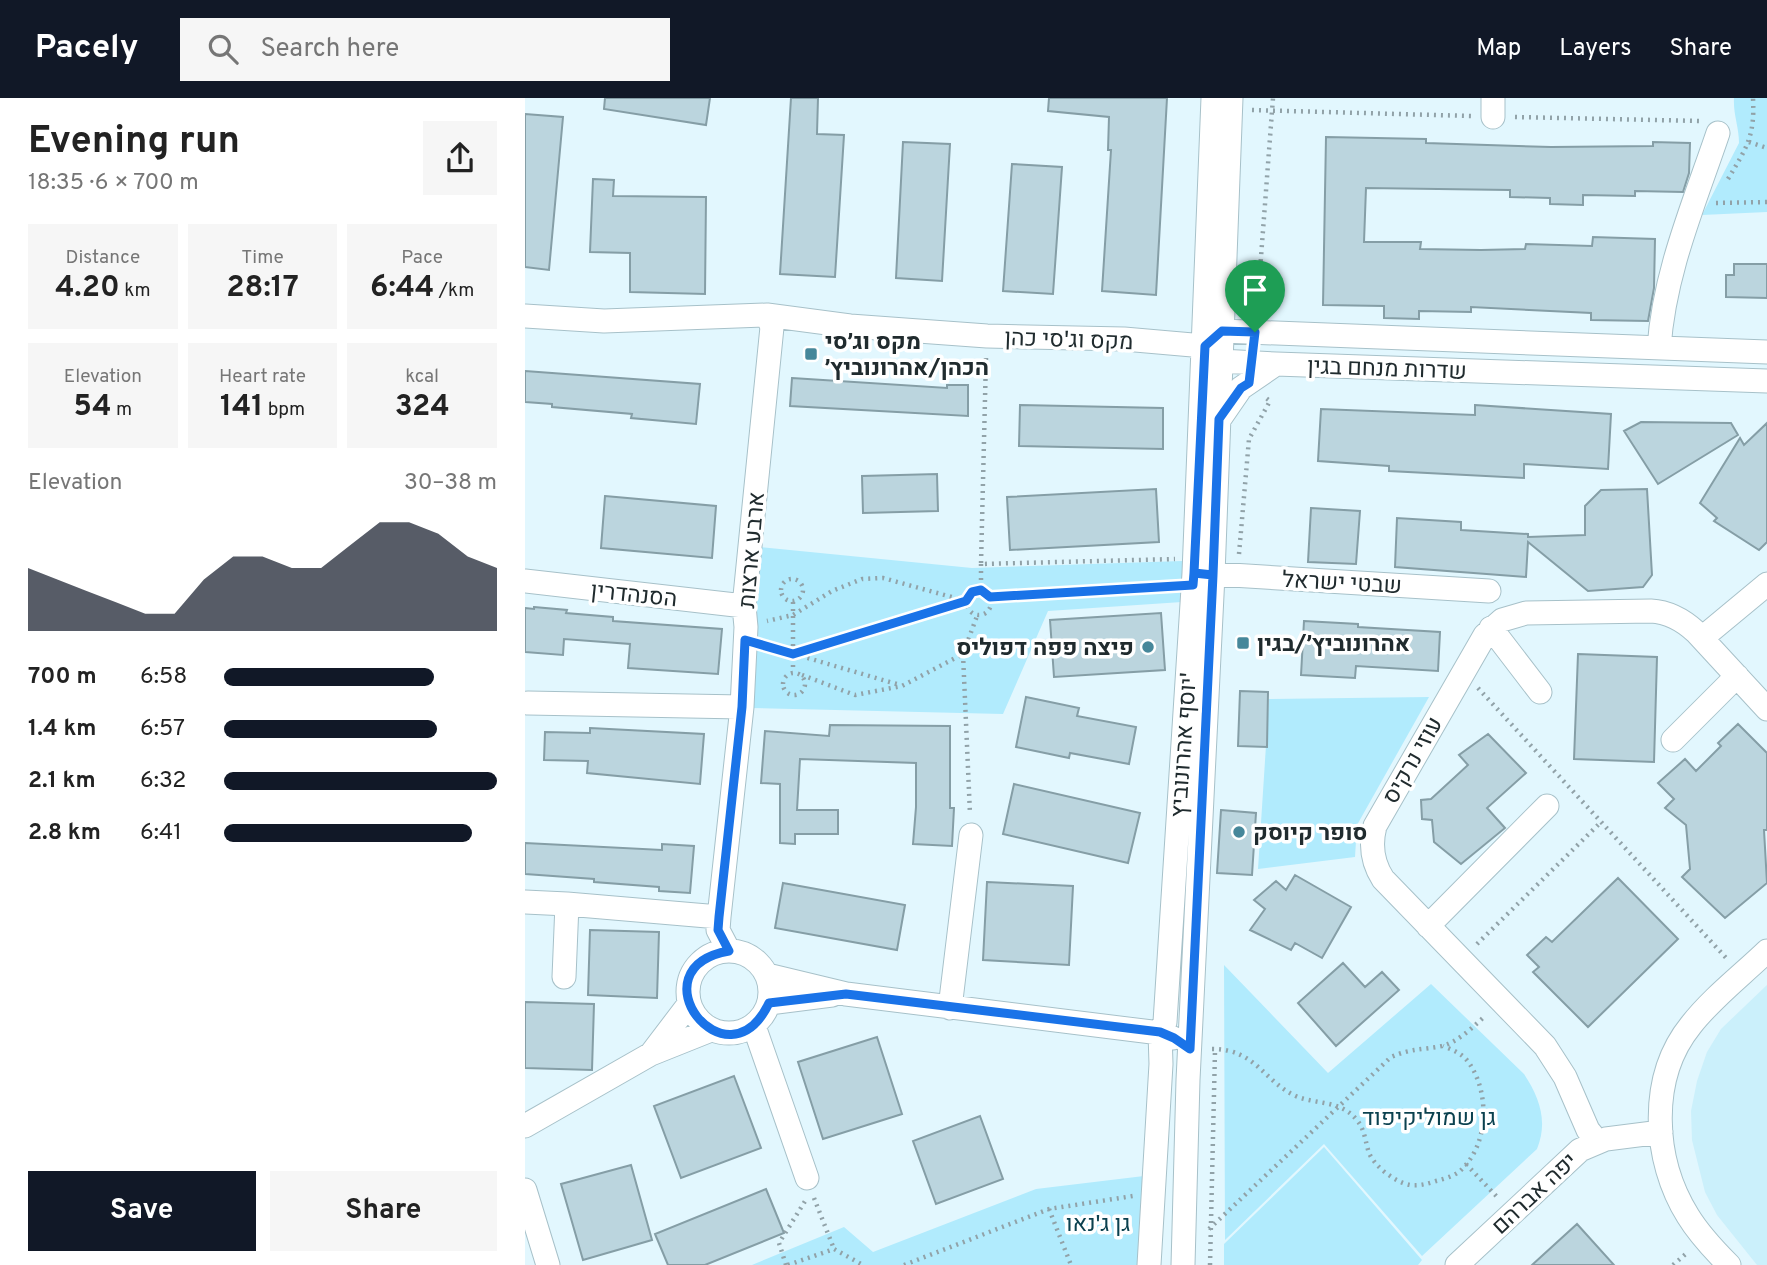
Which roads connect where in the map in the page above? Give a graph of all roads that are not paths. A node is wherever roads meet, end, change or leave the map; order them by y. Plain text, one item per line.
1 (1213, 98) edge
2 (1231, 98) edge
3 (1719, 133) dead end
4 (525, 316) edge
5 (769, 321) junction
6 (1215, 346) junction
7 (1659, 348) junction
8 (1767, 352) edge
9 (1276, 364) junction
10 (1767, 381) edge
11 (1219, 419) junction
12 (1199, 573) junction
13 (525, 582) edge
14 (1767, 584) edge
15 (1489, 592) dead end
16 (745, 624) junction
17 (1491, 628) junction
18 (1702, 638) junction
19 (1737, 676) junction
20 (1539, 692) dead end
21 (528, 703) dead end
22 (742, 707) junction
23 (1767, 709) edge
24 (1673, 740) dead end
25 (1547, 806) dead end
26 (971, 835) road end
27 (525, 902) edge
28 (567, 904) junction
29 (719, 917) junction
30 (1428, 926) junction
31 (729, 951) junction
32 (1767, 951) edge
33 (767, 975) junction
34 (563, 977) dead end
35 (846, 994) junction
36 (769, 1003) junction
37 (688, 1004) junction
38 (950, 1008) junction
39 (754, 1026) junction
40 (1115, 1029) junction
41 (711, 1030) junction
42 (1160, 1032) junction
43 (1190, 1049) junction
44 (651, 1054) junction
45 (1161, 1064) junction
46 (525, 1126) edge
47 (1661, 1132) junction
48 (1598, 1142) junction
49 (807, 1178) dead end
50 (525, 1190) edge
51 (1184, 1259) edge
52 (548, 1265) edge
53 (1149, 1265) edge
54 (1457, 1265) edge
55 (1729, 1265) edge

1 - 6 street, יוסף אהרונוביץ'
2 - 6 street, יוסף אהרונוביץ'
3 - 7 street
4 - 5 street, מקס וג'סי כהן
5 - 6 street, מקס וג'סי כהן
5 - 16 street, ארבע ארצות
6 - 7 street, שדרות מנחם בגין
6 - 9 street, שדרות מנחם בגין
6 - 11 street, יוסף אהרונוביץ'
6 - 12 street, יוסף אהרונוביץ'
7 - 8 street, שדרות מנחם בגין
9 - 10 street, שדרות מנחם בגין
9 - 11 street
11 - 12 street, יוסף אהרונוביץ'
12 - 15 street, שבטי ישראל
12 - 42 street, יוסף אהרונוביץ'
12 - 43 street, יוסף אהרונוביץ'
13 - 16 street, הסנהדרין
14 - 18 street
16 - 22 street, ארבע ארצות
17 - 18 street
17 - 20 street
17 - 30 street, עוזי נרקיס
18 - 19 street
19 - 23 street
19 - 24 street
21 - 22 street
22 - 29 street, ארבע ארצות
25 - 30 street
26 - 38 street
27 - 28 street
28 - 29 street
28 - 34 street
29 - 31 street, ארבע ארצות
30 - 48 street, עוזי נרקיס
31 - 33 street
31 - 37 street
32 - 47 street
33 - 35 street
33 - 36 street
35 - 36 street
35 - 38 street
36 - 39 street
37 - 41 street
37 - 44 street
38 - 40 street
39 - 41 street
39 - 49 street
40 - 42 street
40 - 45 street
41 - 44 street
42 - 43 street
42 - 45 street, יוסף אהרונוביץ'
43 - 51 street, יוסף אהרונוביץ'
44 - 46 street
45 - 53 street, יוסף אהרונוביץ'
47 - 48 street, יפה אברהם
47 - 55 street
48 - 54 street, יפה אברהם
50 - 52 street

